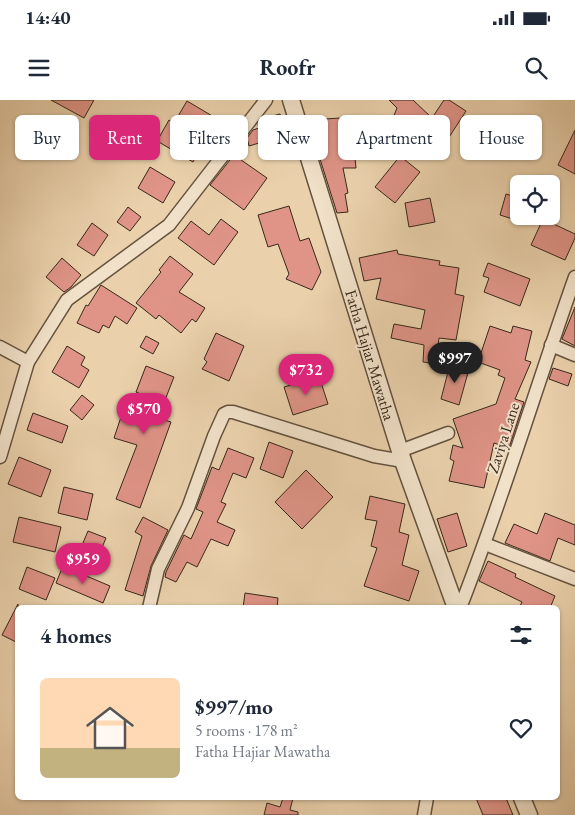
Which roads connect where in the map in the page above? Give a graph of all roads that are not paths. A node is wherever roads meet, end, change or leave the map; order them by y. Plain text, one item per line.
1 (266, 100) edge
2 (291, 100) edge
3 (575, 277) edge
4 (551, 345) junction
5 (0, 347) edge
6 (575, 355) edge
7 (28, 362) junction
8 (448, 433) dead end
9 (401, 456) junction
10 (0, 457) edge
11 (485, 544) junction
12 (575, 579) edge
13 (150, 605) edge
14 (455, 605) edge
15 (461, 605) edge
16 (427, 800) edge
17 (523, 800) edge
18 (424, 815) edge
19 (529, 815) edge

1 - 7 street
2 - 9 street, Fatha Hajiar Mawatha
3 - 4 street, Zaviya Lane
4 - 6 street
4 - 11 street, Zaviya Lane
5 - 7 street
7 - 10 street
8 - 9 street
9 - 13 street
9 - 14 street, Fatha Hajiar Mawatha
11 - 12 street
11 - 15 street, Zaviya Lane
16 - 18 street
17 - 19 street

